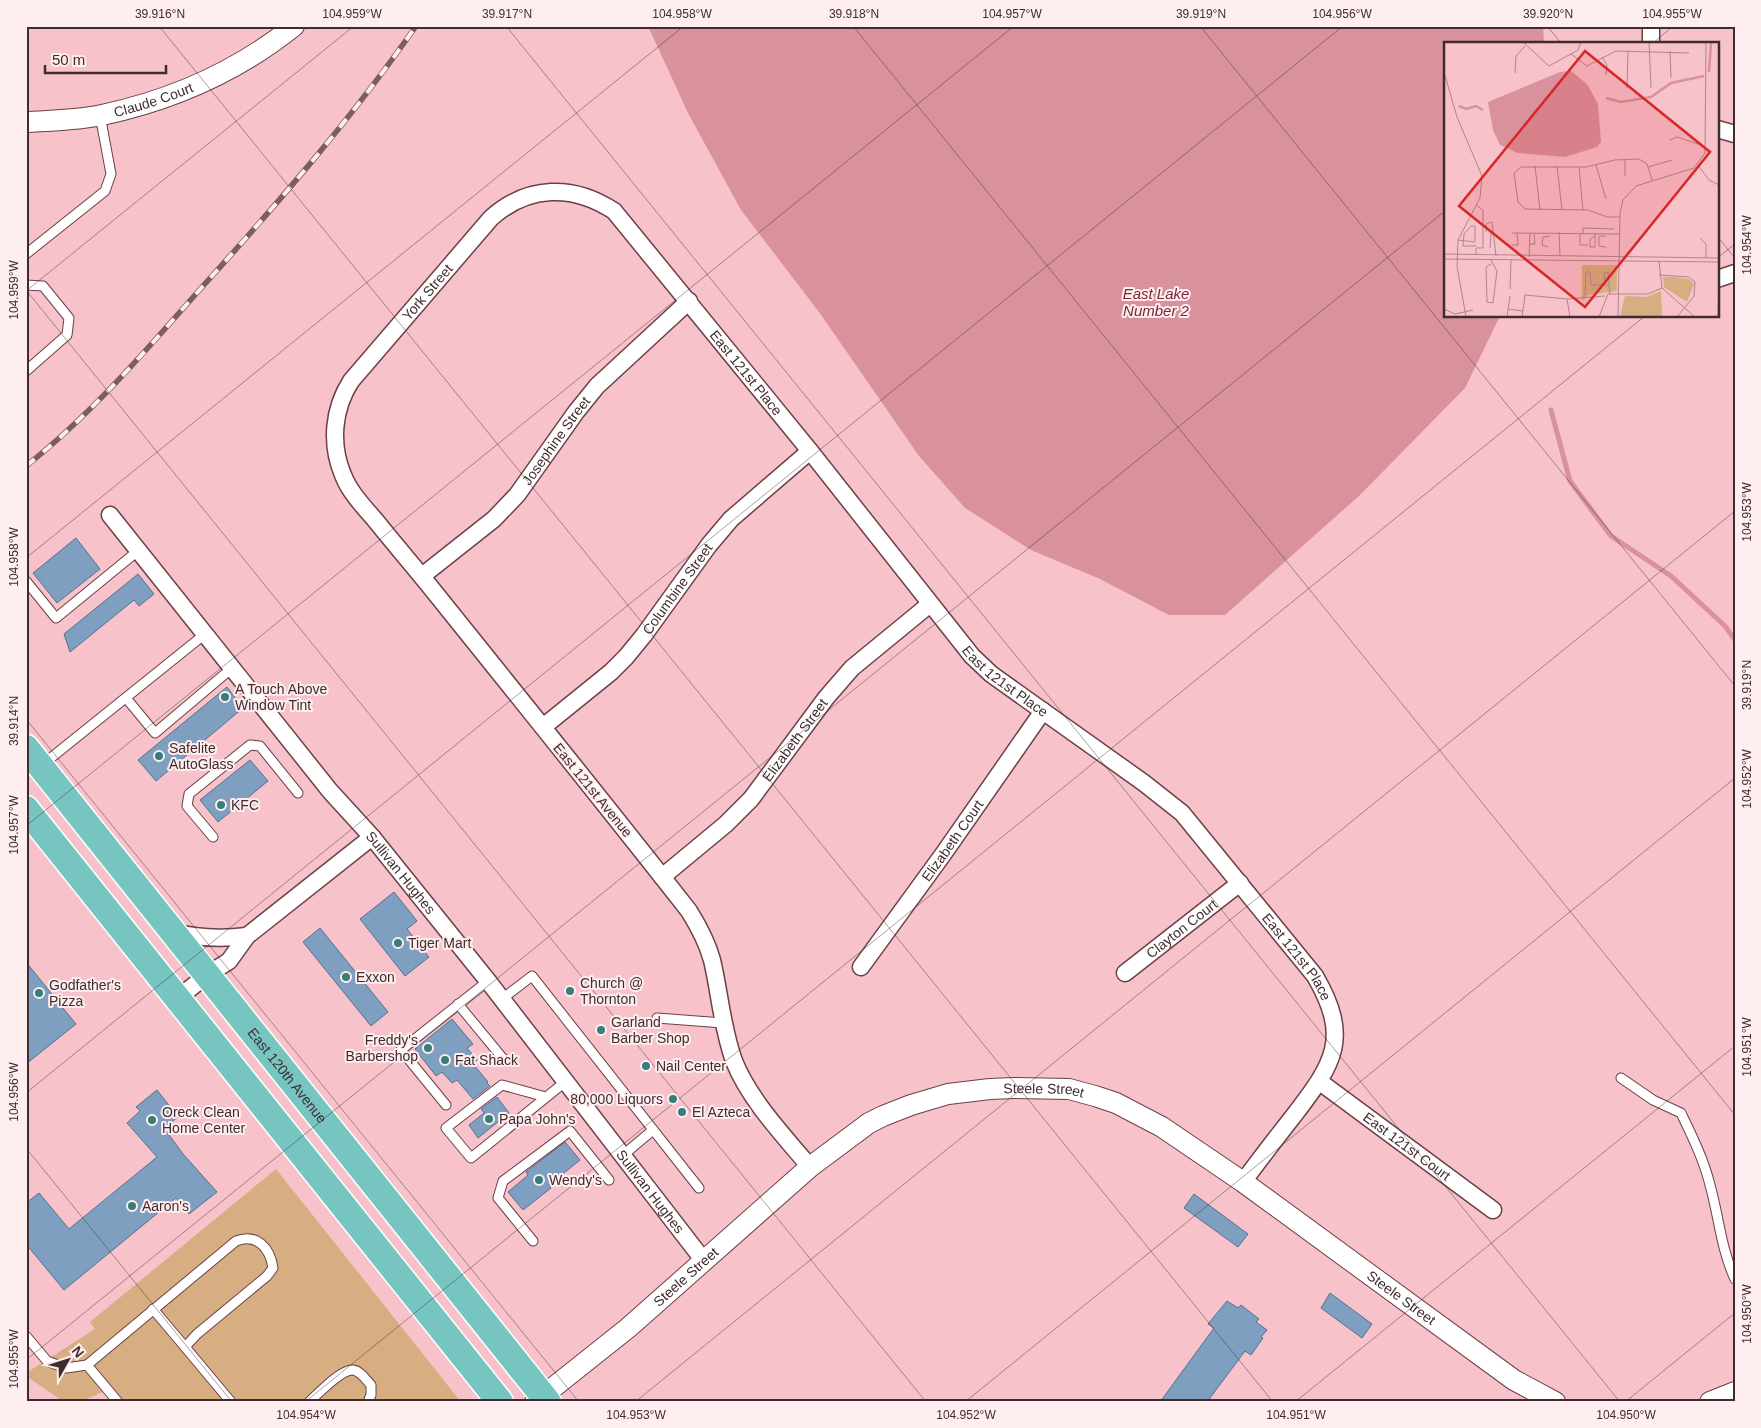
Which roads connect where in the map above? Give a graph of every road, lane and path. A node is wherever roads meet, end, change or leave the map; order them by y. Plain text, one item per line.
1 (294, 26) edge
2 (1650, 26) edge
3 (1651, 42) edge
4 (100, 115) junction
5 (26, 122) edge
6 (1718, 129) edge
7 (1735, 134) edge
8 (562, 192) joint
9 (26, 254) edge
10 (1735, 272) edge
11 (1718, 279) edge
12 (26, 285) edge
13 (689, 301) junction
14 (26, 371) edge
15 (334, 435) joint
16 (810, 450) junction
17 (110, 515) dead end
18 (139, 550) junction
19 (422, 576) junction
20 (26, 581) edge
21 (930, 604) junction
22 (205, 634) junction
23 (232, 668) junction
24 (126, 698) junction
25 (1042, 711) junction
26 (543, 727) junction
27 (33, 757) edge
28 (298, 793) dead end
29 (26, 809) edge
30 (213, 837) dead end
31 (372, 837) junction
32 (662, 877) junction
33 (1240, 883) junction
34 (174, 932) junction
35 (247, 936) junction
36 (861, 967) dead end
37 (1125, 973) dead end
38 (207, 975) junction
39 (488, 981) junction
40 (178, 998) junction
41 (502, 999) junction
42 (458, 1004) junction
43 (657, 1018) dead end
44 (723, 1023) junction
45 (505, 1061) dead end
46 (1621, 1078) dead end
47 (565, 1082) junction
48 (1320, 1082) junction
49 (546, 1097) junction
50 (446, 1105) dead end
51 (653, 1130) junction
52 (622, 1156) junction
53 (810, 1167) junction
54 (609, 1180) dead end
55 (1243, 1182) junction
56 (699, 1188) dead end
57 (1493, 1210) dead end
58 (533, 1241) dead end
59 (704, 1261) junction
60 (1735, 1279) edge
61 (153, 1310) junction
62 (26, 1336) edge
63 (185, 1346) junction
64 (88, 1365) junction
65 (1735, 1392) edge
66 (542, 1400) edge
67 (118, 1402) edge
68 (231, 1402) edge
69 (309, 1402) edge
70 (368, 1402) edge
71 (500, 1402) edge
72 (1555, 1402) edge
73 (1710, 1402) edge

1 - 4 street, Claude Court
2 - 3 street
4 - 5 street, Claude Court
4 - 9 lane
6 - 7 street
8 - 13 street, East 121st Place
8 - 15 street, York Street
10 - 11 street
12 - 14 lane
13 - 16 street, East 121st Place
13 - 19 street, Josephine Street
15 - 19 street, East 121st Avenue
16 - 21 street, East 121st Place
16 - 26 street, Columbine Street
17 - 18 street, Sullivan Hughes
18 - 20 lane
18 - 22 street, Sullivan Hughes
19 - 26 street, East 121st Avenue
21 - 25 street, East 121st Place
21 - 32 street, Elizabeth Street
22 - 23 street, Sullivan Hughes
22 - 24 lane
23 - 24 lane
23 - 31 street, Sullivan Hughes
24 - 27 lane
25 - 33 street, East 121st Place
25 - 36 street, Elizabeth Court
26 - 32 street, East 121st Avenue
27 - 34 main road, East 120th Avenue
28 - 30 lane
29 - 40 main road
31 - 35 street
31 - 39 street, Sullivan Hughes
32 - 44 street, East 121st Avenue
33 - 37 street, Clayton Court
33 - 48 street, East 121st Place
34 - 35 street
34 - 38 main road, East 120th Avenue
35 - 38 street
38 - 40 street
38 - 66 main road, East 120th Avenue
39 - 41 street, Sullivan Hughes
39 - 42 lane
40 - 71 main road
41 - 47 street, Sullivan Hughes
41 - 51 lane
42 - 45 lane
42 - 50 lane
43 - 44 lane
44 - 53 street, East 121st Avenue
46 - 60 lane
47 - 49 lane
47 - 52 street, Sullivan Hughes
48 - 55 street, East 121st Place
48 - 57 street, East 121st Court
49 - 49 lane
51 - 52 lane
51 - 56 lane
52 - 59 street, Sullivan Hughes
53 - 55 street, Steele Street
53 - 59 street, Steele Street
54 - 58 lane
55 - 72 street, Steele Street
59 - 66 street, Steele Street
61 - 63 lane
61 - 63 lane
61 - 64 lane
62 - 64 lane
63 - 68 lane
64 - 67 lane
65 - 73 street
69 - 70 lane

